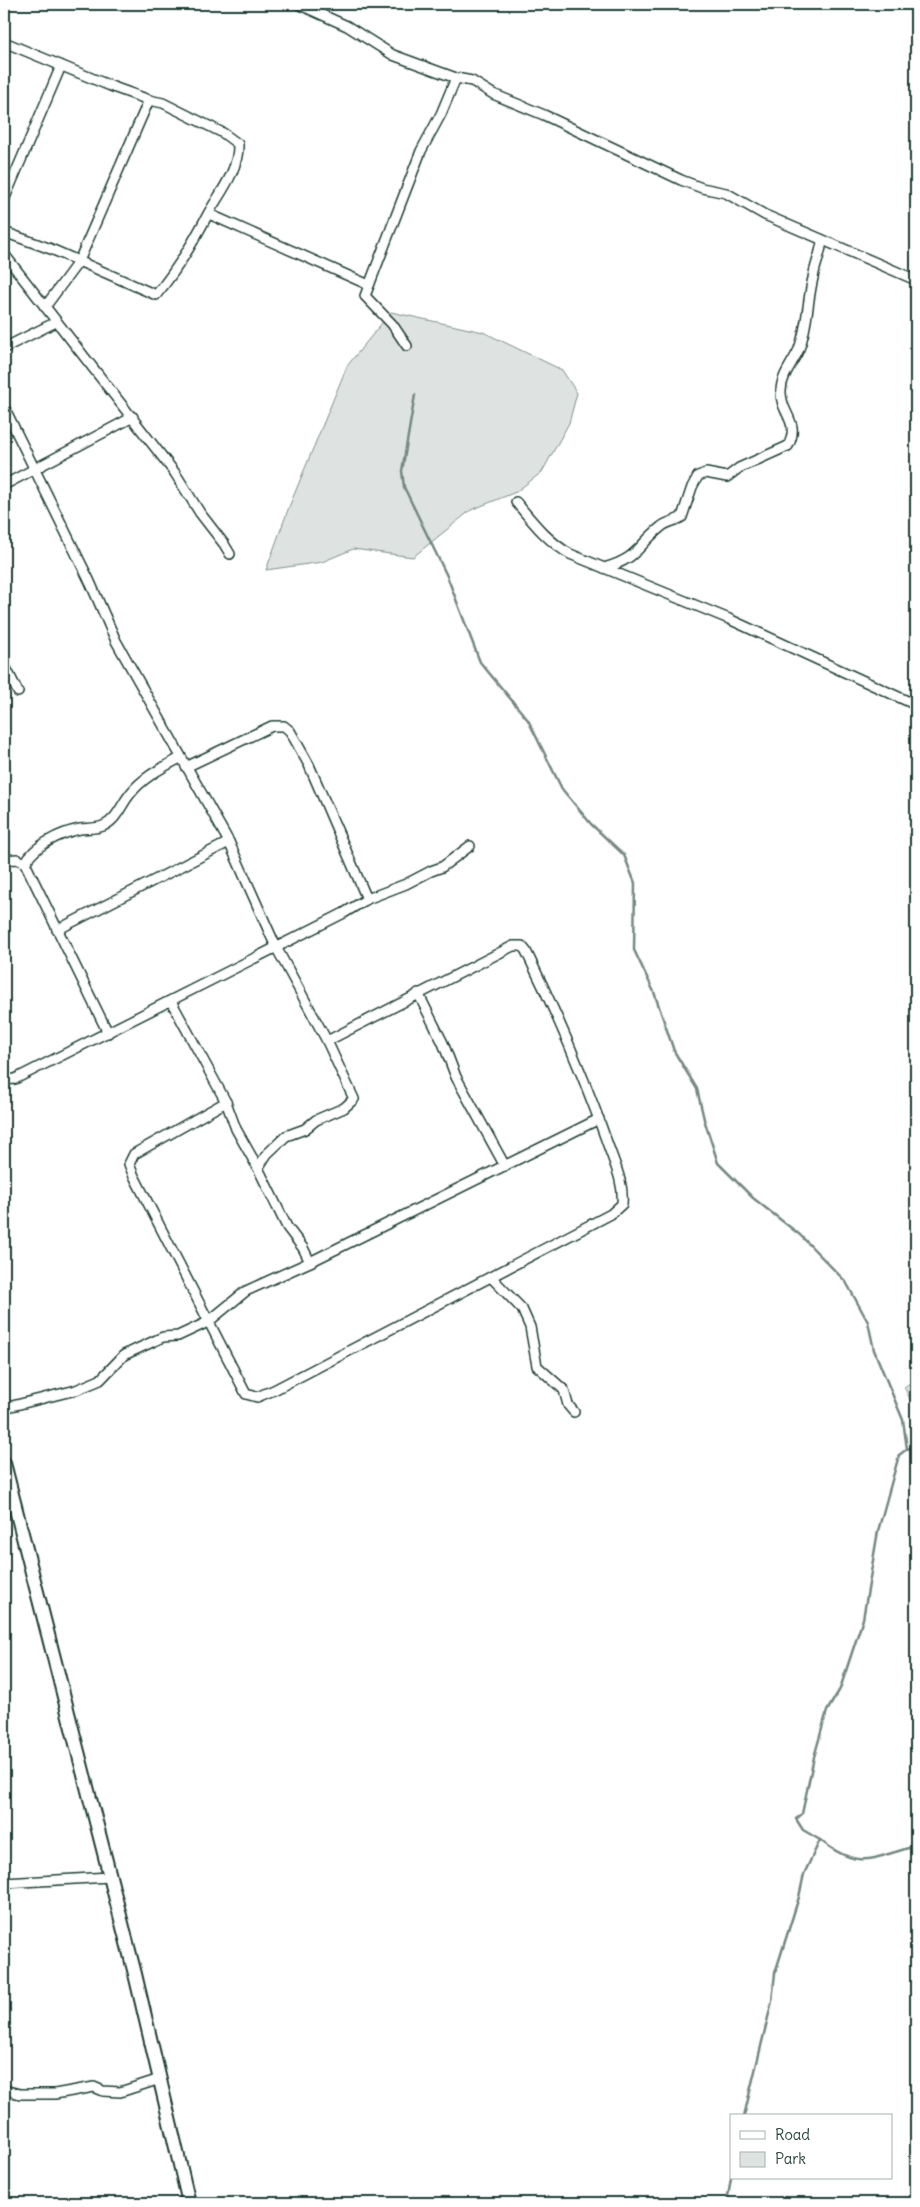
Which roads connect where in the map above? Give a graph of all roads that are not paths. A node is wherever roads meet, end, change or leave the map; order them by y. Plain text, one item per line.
1 (298, 4) edge
2 (4, 42) edge
3 (61, 66) junction
4 (456, 78) junction
5 (149, 100) junction
6 (4, 200) edge
7 (209, 214) junction
8 (4, 232) edge
9 (822, 240) junction
10 (4, 254) edge
11 (79, 261) junction
12 (916, 280) edge
13 (369, 285) junction
14 (45, 307) junction
15 (56, 322) junction
16 (407, 346) dead end
17 (4, 348) edge
18 (4, 407) edge
19 (133, 417) junction
20 (34, 468) junction
21 (4, 485) edge
22 (516, 502) dead end
23 (230, 554) dead end
24 (604, 568) junction
25 (4, 664) edge
26 (18, 692) dead end
27 (916, 705) edge
28 (180, 758) junction
29 (186, 768) junction
30 (229, 842) junction
31 (470, 846) dead end
32 (4, 860) edge
33 (25, 863) junction
34 (367, 899) junction
35 (57, 930) junction
36 (276, 947) junction
37 (418, 993) junction
38 (171, 1001) junction
39 (108, 1032) junction
40 (328, 1041) junction
41 (5, 1078) edge
42 (226, 1102) junction
43 (599, 1119) junction
44 (505, 1166) junction
45 (258, 1168) junction
46 (310, 1262) junction
47 (491, 1277) junction
48 (208, 1322) junction
49 (4, 1408) edge
50 (574, 1412) dead end
51 (4, 1463) edge
52 (110, 1877) junction
53 (4, 1884) edge
54 (160, 2079) junction
55 (4, 2090) edge
56 (185, 2185) junction
57 (189, 2203) edge
58 (195, 2203) edge

1 - 4 street
2 - 3 street
3 - 5 street
3 - 6 street
4 - 9 street
4 - 13 street
5 - 7 street
5 - 11 street
7 - 11 street
7 - 13 street
8 - 11 street
9 - 12 street
9 - 24 street
10 - 14 street
11 - 14 street
13 - 16 street
14 - 15 street
15 - 17 street
15 - 19 street
18 - 20 street
19 - 20 street
19 - 23 street
20 - 21 street
20 - 28 street
22 - 24 street
24 - 27 street
25 - 26 street
28 - 29 street
28 - 33 street
29 - 30 street
29 - 34 street
30 - 35 street
30 - 36 street
31 - 34 street
32 - 33 street
33 - 35 street
34 - 36 street
35 - 39 street
36 - 38 street
36 - 40 street
37 - 40 street
37 - 43 street
37 - 44 street
38 - 39 street
38 - 42 street
39 - 41 street
40 - 45 street
42 - 45 street
42 - 48 street
43 - 44 street
43 - 47 street
44 - 46 street
45 - 46 street
46 - 48 street
47 - 48 street
47 - 50 street
48 - 49 street
51 - 52 main road
52 - 53 street
52 - 54 main road
54 - 55 street
54 - 56 main road
56 - 57 main road
56 - 58 main road

